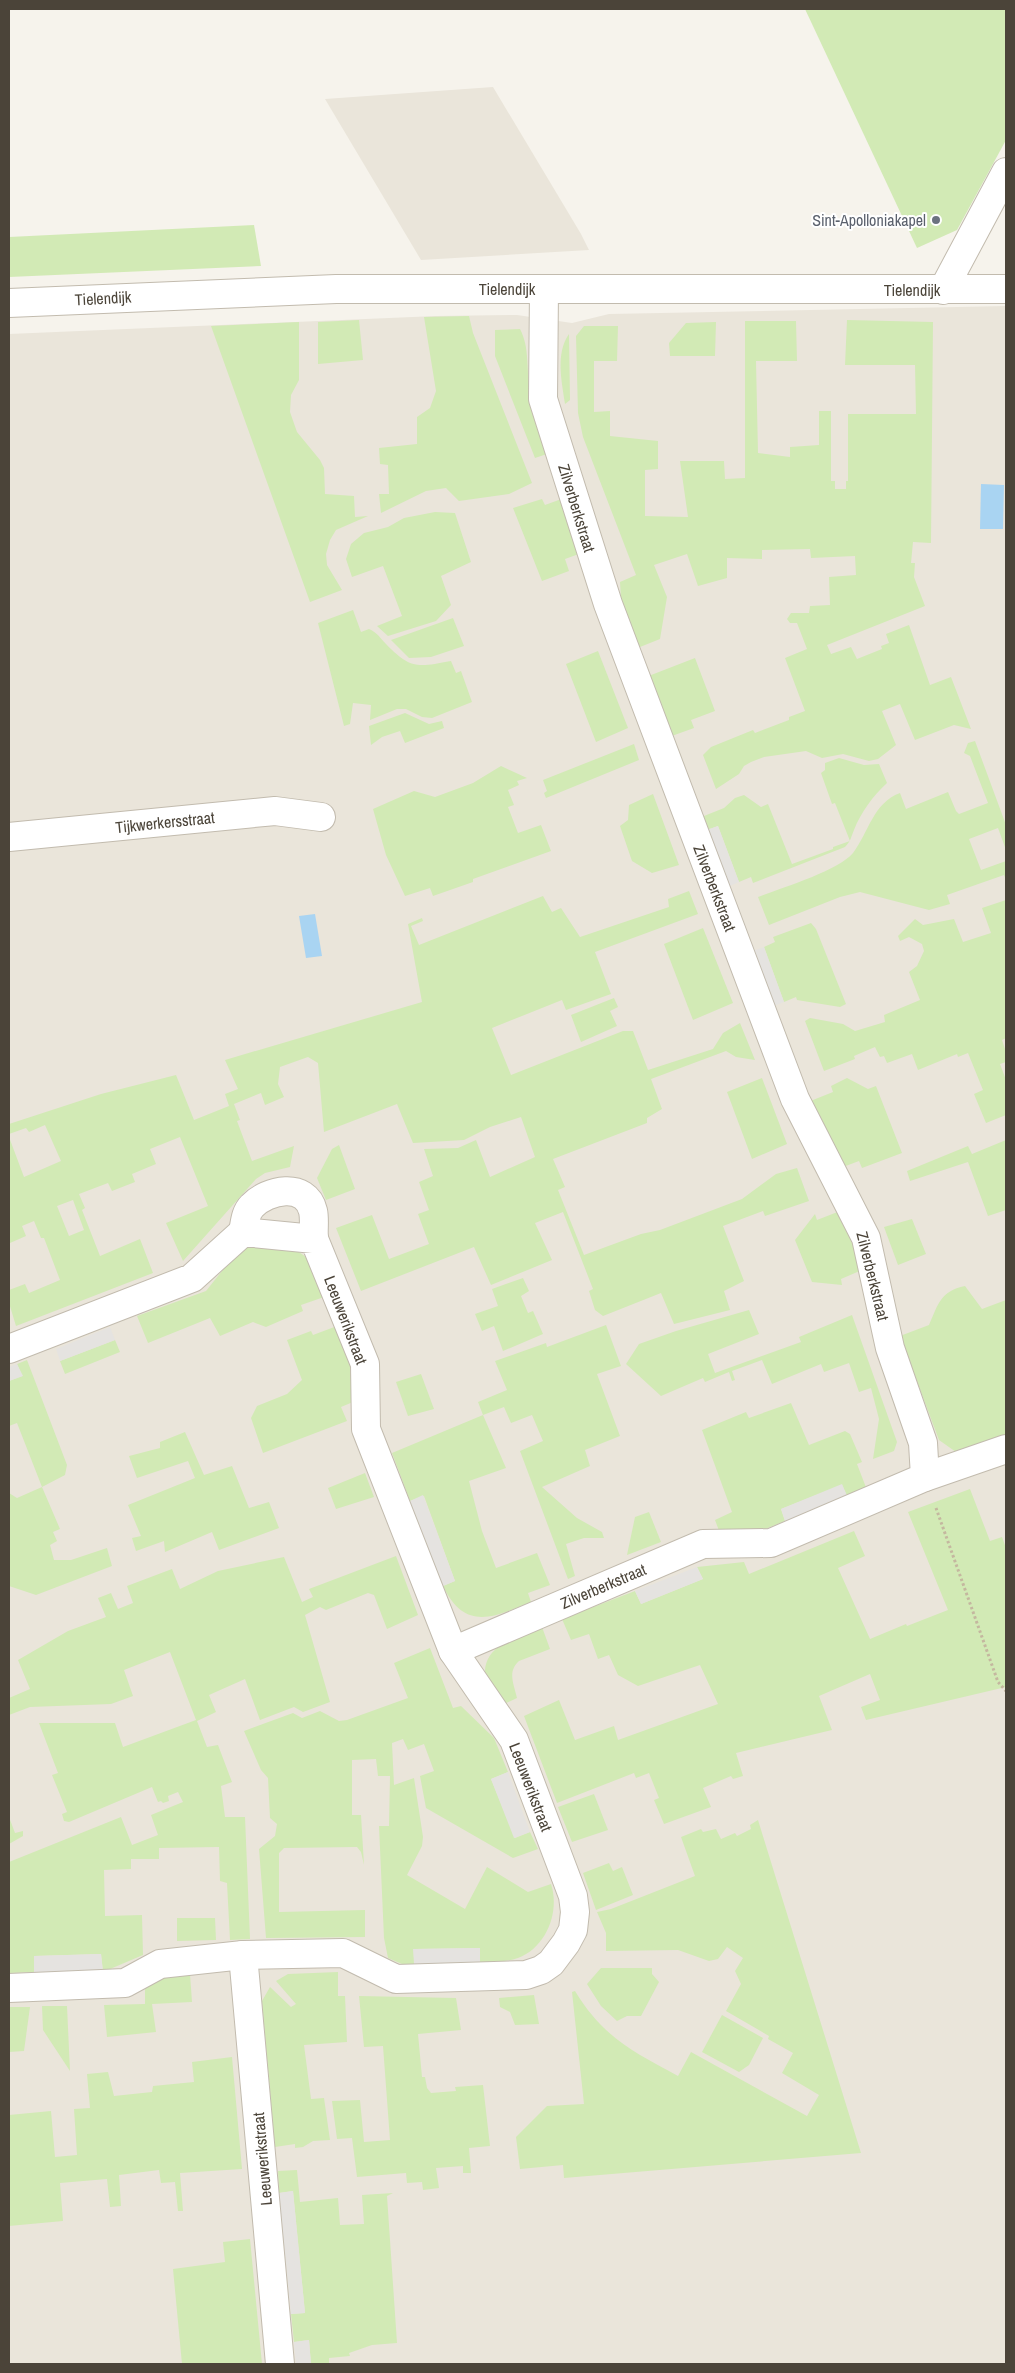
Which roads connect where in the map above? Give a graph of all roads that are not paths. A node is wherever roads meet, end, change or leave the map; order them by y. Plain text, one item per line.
1 (1006, 172) edge
2 (1006, 289) edge
3 (544, 290) junction
4 (943, 290) junction
5 (9, 303) edge
6 (320, 817) dead end
7 (9, 837) edge
8 (243, 1232) junction
9 (314, 1239) junction
10 (9, 1349) edge
11 (1006, 1448) edge
12 (925, 1477) junction
13 (453, 1650) junction
14 (243, 1955) junction
15 (9, 1988) edge
16 (280, 2364) edge

1 - 4 street
2 - 4 street, Tielendijk
3 - 4 street, Tielendijk
3 - 5 street, Tielendijk
3 - 12 street, Zilverberkstraat
6 - 7 street, Tijkwerkersstraat
8 - 9 street
8 - 9 street, Leeuwerikstraat
8 - 10 street
9 - 13 street, Leeuwerikstraat
11 - 12 street, Zilverberkstraat
12 - 13 street, Zilverberkstraat
13 - 14 street, Leeuwerikstraat
14 - 15 street, Leeuwerikstraat
14 - 16 street, Leeuwerikstraat

